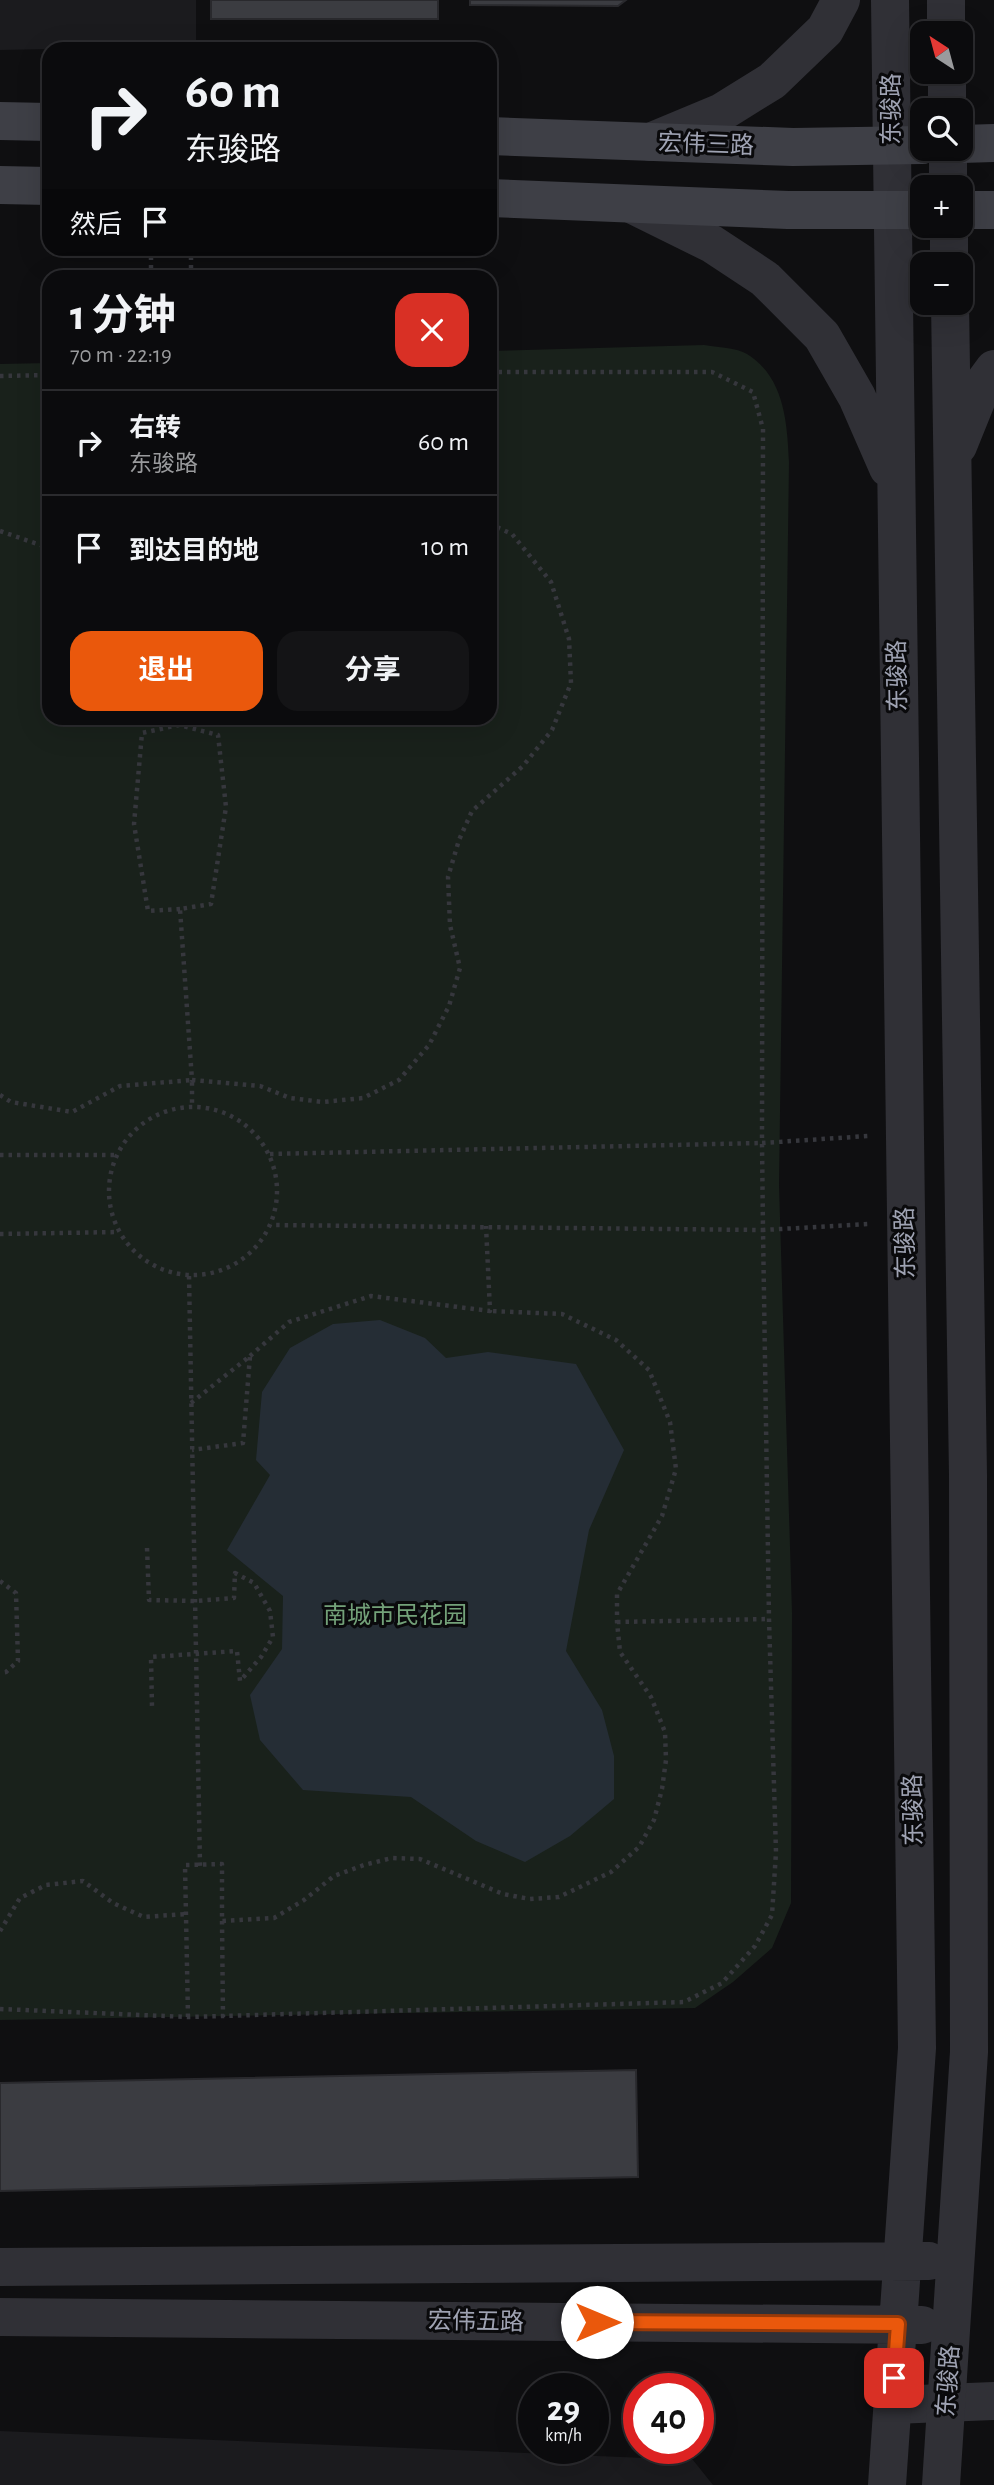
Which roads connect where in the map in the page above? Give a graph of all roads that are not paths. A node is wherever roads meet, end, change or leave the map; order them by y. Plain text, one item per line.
1 (841, 0) edge
2 (890, 0) edge
3 (946, 0) edge
4 (946, 21) edge
5 (0, 121) edge
6 (42, 122) edge
7 (497, 136) edge
8 (650, 142) junction
9 (994, 143) edge
10 (973, 144) edge
11 (907, 145) edge
12 (0, 184) edge
13 (42, 186) edge
14 (497, 198) edge
15 (631, 204) junction
16 (907, 210) edge
17 (973, 210) edge
18 (994, 210) edge
19 (950, 315) edge
20 (994, 369) edge
21 (952, 461) junction
22 (895, 483) junction
23 (903, 2261) junction
24 (956, 2261) junction
25 (0, 2267) edge
26 (0, 2317) edge
27 (898, 2324) junction
28 (951, 2325) junction
29 (947, 2401) junction
30 (994, 2401) edge
31 (893, 2405) junction
32 (887, 2485) edge
33 (941, 2485) edge

1 - 8 street
2 - 11 street, 东骏路
3 - 4 street
5 - 6 main road
7 - 8 main road, 宏伟三路
8 - 11 main road, 宏伟三路
9 - 10 main road
11 - 16 street, 东骏路
12 - 13 main road
14 - 15 main road
15 - 16 main road
15 - 22 street
16 - 22 street, 东骏路
17 - 18 main road
19 - 21 street, 东骏路
20 - 21 street
21 - 24 street, 东骏路
22 - 23 street, 东骏路
23 - 24 street
23 - 25 street
23 - 27 street, 东骏路
24 - 28 street, 东骏路
26 - 27 street, 宏伟五路
27 - 28 street, 宏伟五路
27 - 31 street, 东骏路
28 - 29 street, 东骏路
29 - 30 street
29 - 31 street
29 - 33 street, 东骏路
31 - 32 street, 东骏路

